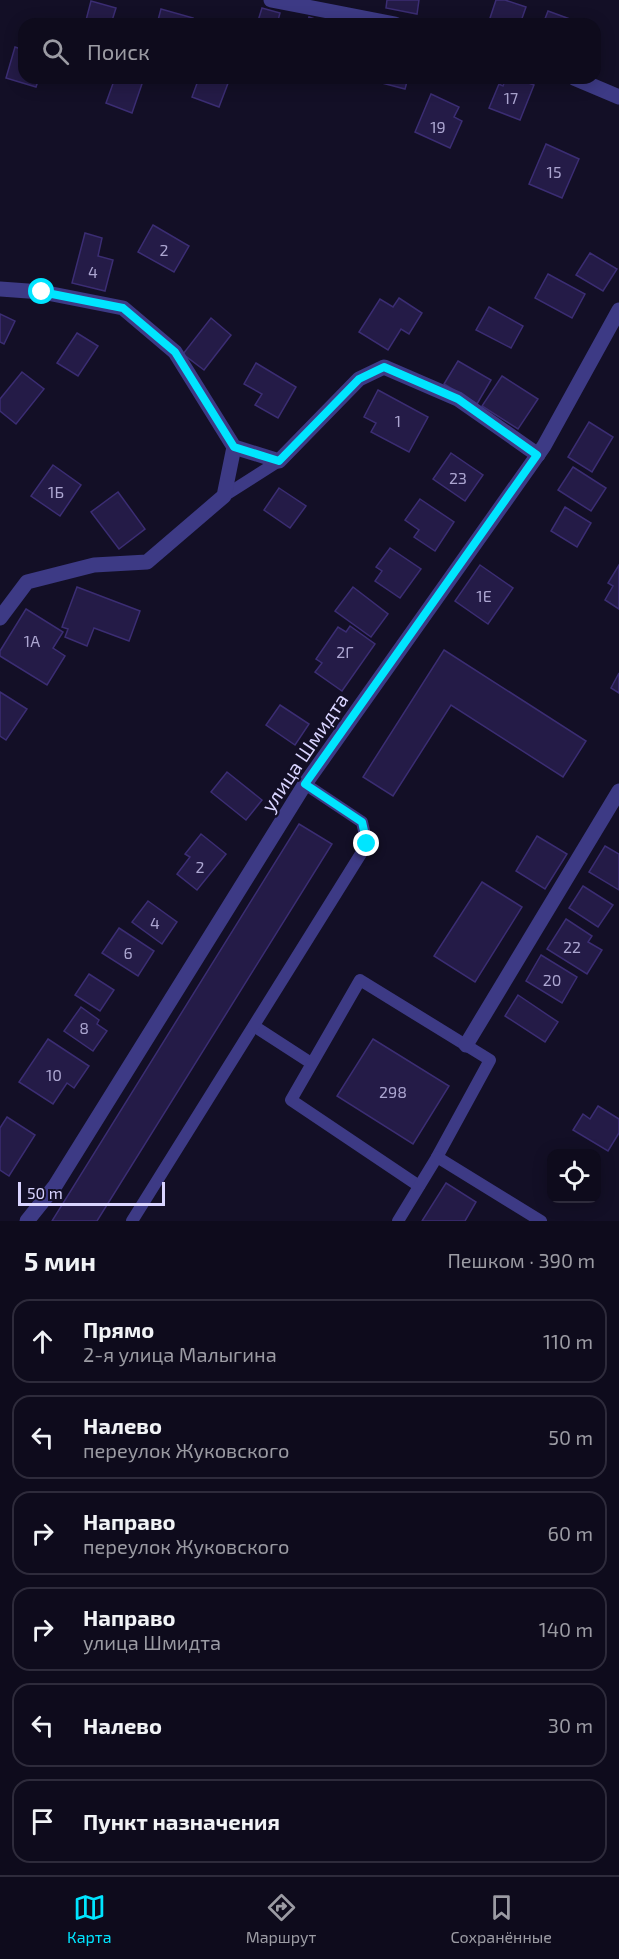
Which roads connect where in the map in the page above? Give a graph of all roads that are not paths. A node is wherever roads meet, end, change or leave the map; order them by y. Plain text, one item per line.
1 (271, 0) edge
2 (364, 18) edge
3 (588, 84) edge
4 (619, 97) edge
5 (0, 289) edge
6 (619, 310) edge
7 (234, 447) junction
8 (537, 455) junction
9 (279, 461) junction
10 (224, 496) junction
11 (0, 618) edge
12 (305, 784) junction
13 (619, 791) edge
14 (254, 1026) junction
15 (466, 1045) junction
16 (311, 1063) junction
17 (437, 1157) junction
18 (419, 1186) junction
19 (27, 1221) edge
20 (132, 1221) edge
21 (398, 1221) edge
22 (541, 1221) edge

1 - 2 street
3 - 4 street
5 - 7 street
6 - 8 street, улица Шмидта
7 - 9 street
7 - 10 street
8 - 9 street
8 - 12 street, улица Шмидта
9 - 10 lane
10 - 11 street
12 - 14 lane
12 - 19 street, улица Шмидта
13 - 15 street
14 - 16 lane
14 - 20 lane
15 - 16 lane
15 - 17 lane
16 - 18 lane
17 - 18 lane
17 - 22 lane
18 - 21 lane

